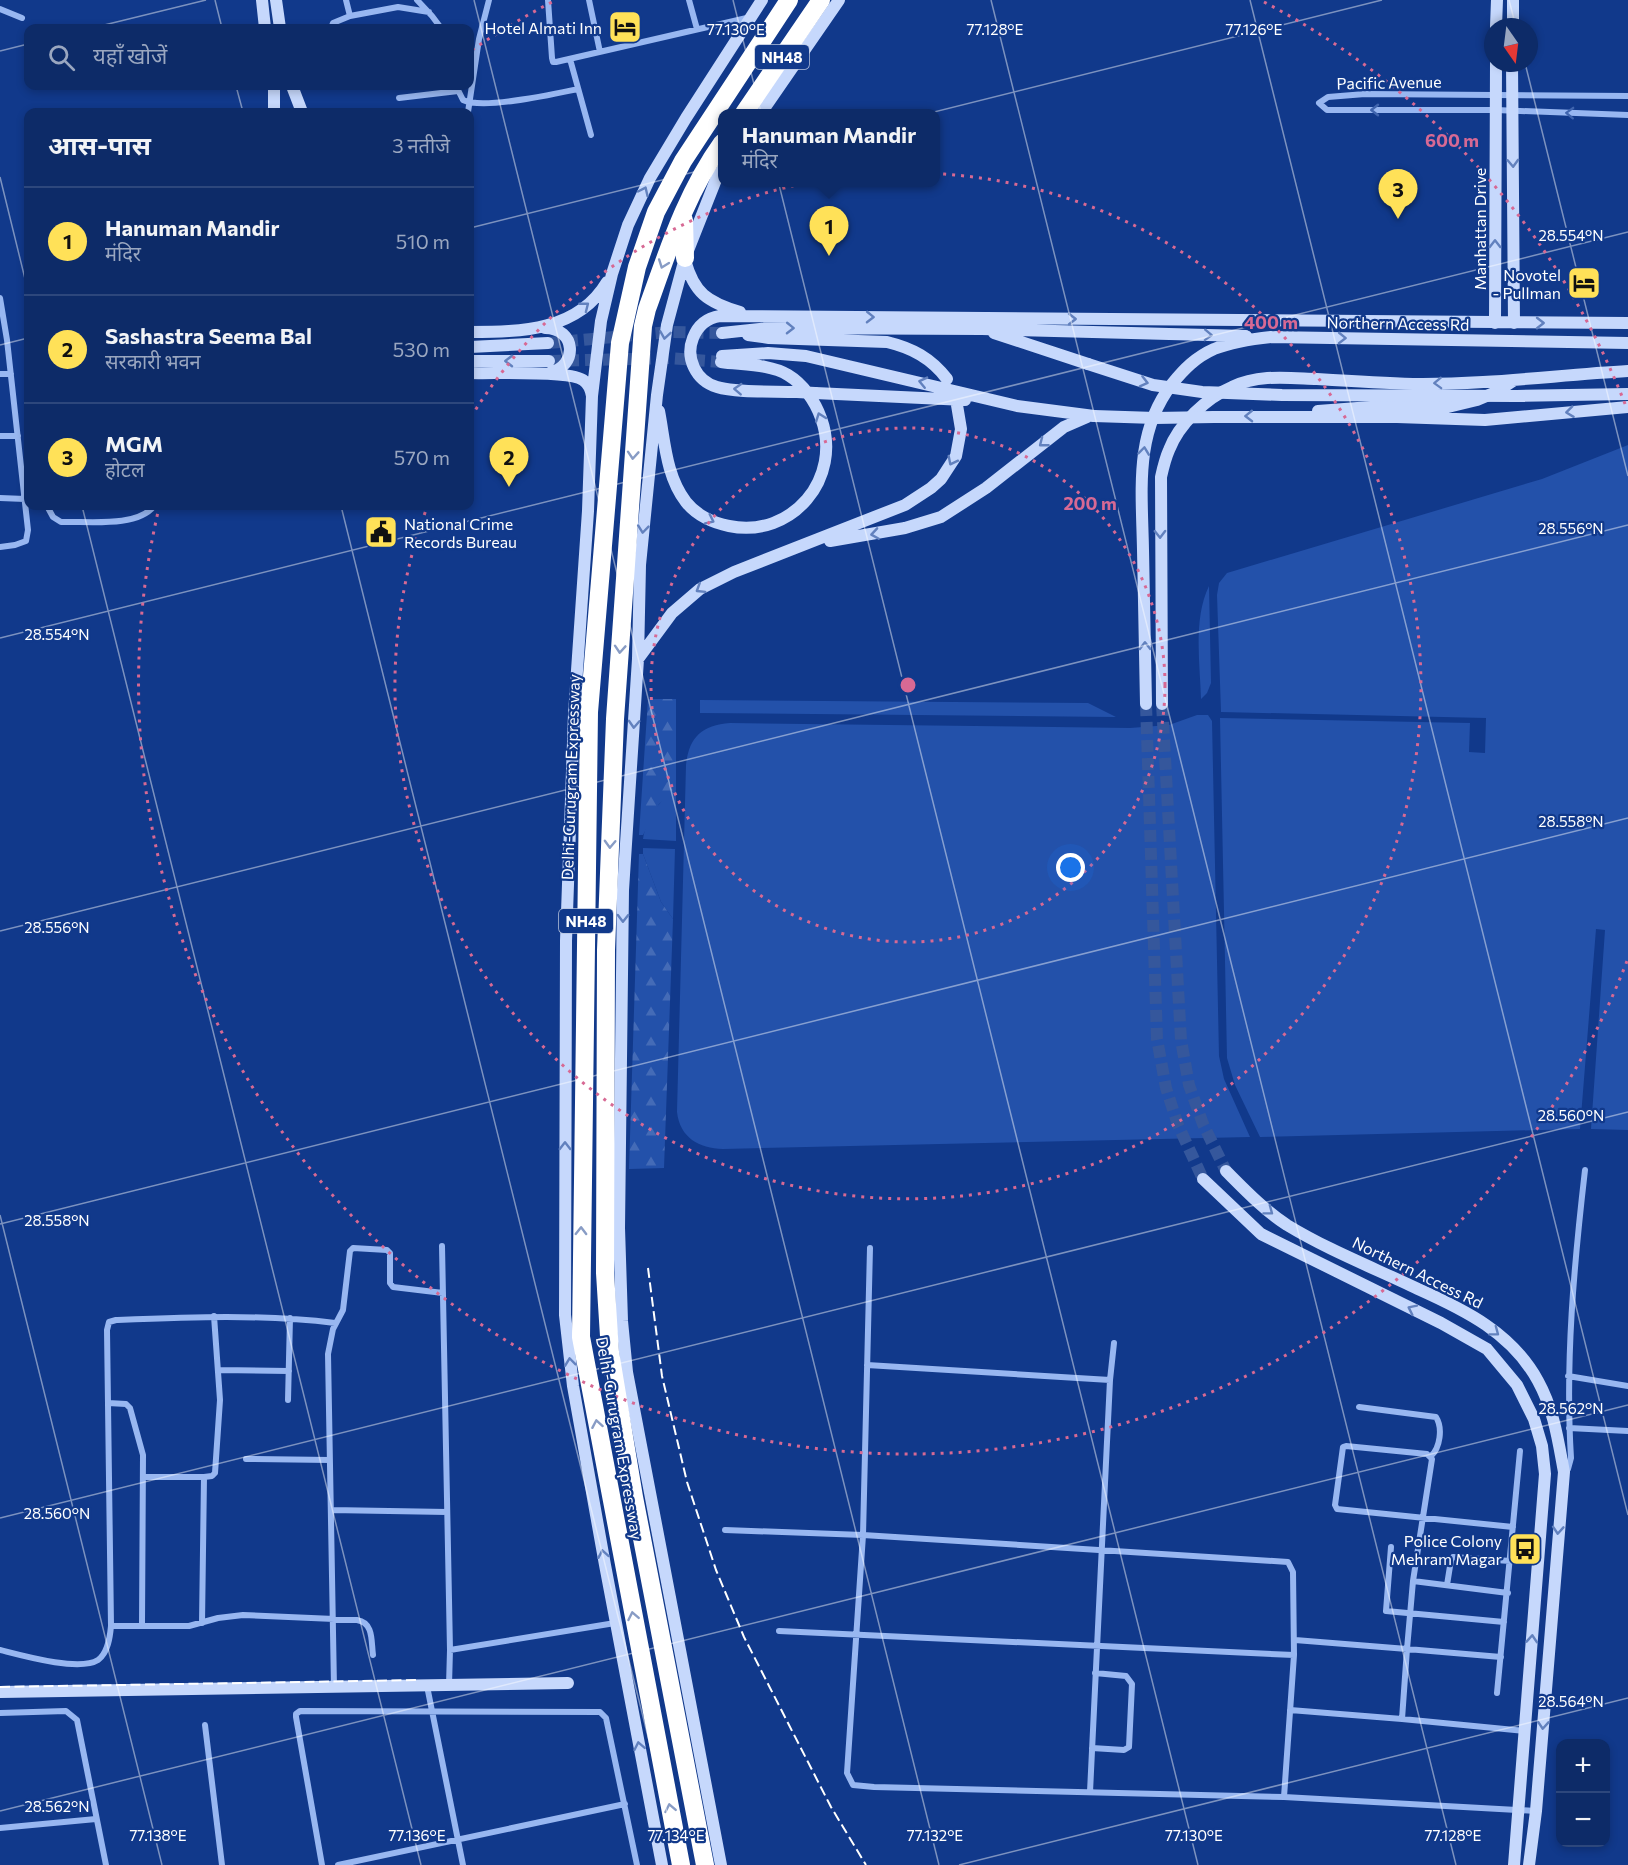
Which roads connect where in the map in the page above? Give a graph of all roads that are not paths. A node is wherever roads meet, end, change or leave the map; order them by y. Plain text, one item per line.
1 (262, 0) edge
2 (276, 0) edge
3 (346, 0) edge
4 (417, 0) edge
5 (489, 0) edge
6 (548, 0) edge
7 (589, 0) edge
8 (689, 0) edge
9 (762, 0) edge
10 (821, 0) edge
11 (839, 0) edge
12 (1497, 0) edge
13 (1513, 0) edge
14 (785, 4) edge
15 (0, 9) edge
16 (429, 12) junction
17 (350, 16) junction
18 (751, 16) junction
19 (22, 18) dead end
20 (1496, 18) edge
21 (1513, 18) edge
22 (265, 24) edge
23 (279, 24) edge
24 (332, 24) edge
25 (438, 24) edge
26 (697, 29) junction
27 (600, 52) junction
28 (570, 59) junction
29 (474, 71) edge
30 (1496, 72) edge
31 (1512, 72) edge
32 (275, 90) edge
33 (292, 90) edge
34 (293, 90) edge
35 (445, 90) edge
36 (458, 90) edge
37 (471, 90) edge
38 (578, 90) junction
39 (1496, 94) junction
40 (1512, 95) junction
41 (1628, 96) edge
42 (399, 98) dead end
43 (469, 103) junction
44 (277, 108) edge
45 (295, 108) edge
46 (300, 108) edge
47 (468, 108) edge
48 (747, 109) edge
49 (764, 109) edge
50 (1496, 110) junction
51 (1512, 111) junction
52 (1628, 115) edge
53 (591, 135) dead end
54 (718, 150) edge
55 (718, 176) edge
56 (685, 209) junction
57 (685, 258) junction
58 (612, 274) junction
59 (0, 298) edge
60 (1, 311) edge
61 (770, 316) junction
62 (1495, 323) junction
63 (1514, 323) junction
64 (1628, 323) edge
65 (540, 328) junction
66 (982, 329) junction
67 (474, 332) edge
68 (1271, 337) junction
69 (1628, 338) edge
70 (548, 343) tunnel mouth
71 (1611, 343) junction
72 (1628, 343) edge
73 (474, 347) edge
74 (474, 361) edge
75 (549, 361) tunnel mouth
76 (1628, 371) edge
77 (474, 373) edge
78 (0, 374) edge
79 (11, 374) junction
80 (545, 374) junction
81 (947, 379) dead end
82 (1517, 379) junction
83 (1628, 394) edge
84 (657, 395) junction
85 (592, 396) junction
86 (999, 402) junction
87 (957, 405) dead end
88 (1628, 407) edge
89 (1094, 416) junction
90 (1280, 416) junction
91 (0, 436) edge
92 (18, 436) junction
93 (24, 490) edge
94 (0, 498) edge
95 (24, 499) edge
96 (26, 510) edge
97 (49, 510) edge
98 (150, 510) edge
99 (0, 547) edge
100 (765, 560) junction
101 (638, 659) junction
102 (1146, 704) tunnel mouth
103 (1162, 704) tunnel mouth
104 (1585, 1170) dead end
105 (1226, 1171) tunnel mouth
106 (1203, 1179) tunnel mouth
107 (442, 1246) dead end
108 (870, 1248) dead end
109 (443, 1293) junction
110 (214, 1316) junction
111 (290, 1317) junction
112 (335, 1323) junction
113 (1114, 1343) dead end
114 (867, 1365) junction
115 (219, 1370) junction
116 (289, 1371) junction
117 (1568, 1376) junction
118 (1110, 1380) junction
119 (1628, 1386) edge
120 (288, 1400) dead end
121 (108, 1403) junction
122 (1359, 1407) dead end
123 (1569, 1428) junction
124 (1628, 1431) edge
125 (1520, 1451) dead end
126 (1431, 1456) junction
127 (246, 1459) dead end
128 (330, 1460) junction
129 (1564, 1472) junction
130 (143, 1477) junction
131 (204, 1477) junction
132 (1543, 1497) junction
133 (1560, 1498) junction
134 (332, 1510) junction
135 (447, 1512) junction
136 (1422, 1517) junction
137 (1513, 1527) junction
138 (725, 1530) dead end
139 (863, 1536) junction
140 (1391, 1547) dead end
141 (1101, 1550) junction
142 (1510, 1561) junction
143 (1413, 1581) junction
144 (1447, 1585) junction
145 (1508, 1593) junction
146 (1409, 1614) junction
147 (333, 1618) junction
148 (1504, 1622) junction
149 (202, 1623) junction
150 (615, 1623) junction
151 (142, 1625) junction
152 (111, 1626) junction
153 (780, 1631) dead end
154 (857, 1634) junction
155 (1295, 1640) junction
156 (1096, 1645) junction
157 (1407, 1649) junction
158 (0, 1650) edge
159 (450, 1650) junction
160 (373, 1655) dead end
161 (1294, 1655) junction
162 (1500, 1657) junction
163 (1095, 1673) junction
164 (568, 1683) dead end
165 (448, 1685) junction
166 (427, 1686) junction
167 (334, 1687) junction
168 (0, 1692) edge
169 (1497, 1693) dead end
170 (1290, 1710) junction
171 (0, 1713) edge
172 (433, 1713) junction
173 (1402, 1719) junction
174 (205, 1725) dead end
175 (1525, 1731) junction
176 (1092, 1748) junction
177 (1090, 1792) junction
178 (1284, 1797) junction
179 (625, 1804) junction
180 (1519, 1810) junction
181 (1536, 1811) junction
182 (96, 1819) junction
183 (0, 1828) edge
184 (458, 1839) junction
185 (105, 1865) edge
186 (222, 1865) edge
187 (322, 1865) edge
188 (338, 1865) edge
189 (463, 1865) edge
190 (637, 1865) edge
191 (662, 1865) edge
192 (681, 1865) edge
193 (705, 1865) edge
194 (721, 1865) edge
195 (1514, 1865) edge
196 (1529, 1865) edge

1 - 22 main road
2 - 23 main road
3 - 17 street
4 - 16 street
5 - 29 street
6 - 28 street
7 - 27 street
8 - 26 street
9 - 18 main road
10 - 48 highway, NH48
11 - 49 main road
12 - 20 main road
13 - 21 main road
192 -> 14 highway, Delhi-Gurugram Expressway / NH48
15 - 19 street
16 - 17 street
16 - 25 street
17 - 24 street
18 - 26 street
58 -> 18 main road
26 - 27 street
27 - 28 street
28 - 38 street
30 - 39 main road, Manhattan Drive
31 - 40 main road
32 - 44 main road
33 - 45 main road
34 - 46 main road
35 - 42 street
36 - 43 street
37 - 43 street
38 - 43 street
38 - 53 street
39 - 40 street, Pacific Avenue
39 - 50 main road, Manhattan Drive
50 -> 39 street, Pacific Avenue
40 - 41 street, Pacific Avenue
40 - 51 main road
43 - 47 street
50 - 51 street, Pacific Avenue
62 -> 50 main road, Manhattan Drive
52 -> 51 street, Pacific Avenue
51 -> 63 main road
54 - 56 highway, NH48
55 - 57 main road
56 - 57 highway
56 -> 193 highway, Delhi-Gurugram Expressway / NH48
57 - 61 main road
57 -> 84 main road
65 -> 58 main road
58 - 85 main road
59 - 60 street
60 - 79 street
61 -> 62 main road
86 -> 61 main road, bridge
62 - 63 main road
63 -> 64 main road
65 - 67 main road
65 - 80 main road
66 -> 68 main road
81 -> 66 main road
66 -> 83 main road, bridge
68 -> 71 main road, Northern Access Rd
102 -> 68 main road, Northern Access Rd
69 - 71 main road
70 - 73 main road
71 - 72 main road, Northern Access Rd
75 -> 74 main road
76 - 82 main road
77 - 80 main road
78 - 79 street
79 - 92 street
80 - 85 main road
82 - 90 main road
82 -> 103 main road
84 - 86 main road
84 -> 101 main road
150 -> 85 main road
86 - 89 main road
87 -> 100 main road
88 -> 90 main road
90 -> 89 main road, bridge
89 -> 100 main road
91 - 92 street
92 - 93 street
94 - 95 street
96 - 99 street
97 - 98 street
100 -> 101 main road
101 -> 194 main road
104 - 117 street
105 -> 129 main road, Northern Access Rd
132 -> 106 main road
107 - 109 street
108 - 114 street
109 - 112 street
109 - 135 street
110 - 111 street
110 - 115 street
110 - 121 street
111 - 112 street
111 - 116 street
112 - 128 street
113 - 118 street
114 - 118 street
114 - 139 street
115 - 116 street
115 - 131 street
116 - 120 street
117 - 119 street
117 - 123 street
118 - 141 street
121 - 130 street
121 - 152 street
122 - 126 street
123 - 124 street
123 - 129 street
125 - 137 street
126 - 136 street
126 - 136 street
127 - 128 street
128 - 134 street
129 - 133 main road, Northern Access Rd
130 - 131 street
130 - 151 street
131 - 149 street
132 - 133 main road
175 -> 132 main road
133 -> 181 main road, Northern Access Rd
134 - 135 street
134 - 147 street
135 - 159 street
136 - 137 street
136 - 143 street
137 - 142 street
138 - 139 street
139 - 141 street
139 - 154 street
140 - 146 street
141 - 155 street
141 - 156 street
142 - 144 street
142 - 145 street
143 - 144 street
143 - 146 street
144 - 145 street
145 - 148 street
146 - 148 street
146 - 157 street
147 - 149 street
147 - 160 street
147 - 167 street
148 - 162 street
149 - 151 street
150 - 159 street
191 -> 150 main road
151 - 152 street
152 - 158 street
153 - 154 street
154 - 156 street
154 - 177 street
155 - 157 street
155 - 161 street
156 - 161 street
156 - 163 street
157 - 162 street
157 - 173 street
159 - 165 street
161 - 170 street
162 - 169 street
163 - 176 street
163 - 176 street
164 - 165 main road
165 - 166 main road
166 - 167 main road
166 - 172 street
167 - 168 main road
170 - 173 street
170 - 178 street
171 - 182 street
172 - 179 street
172 - 184 street
172 - 187 street
173 - 175 street
174 - 186 street
175 - 180 main road
176 - 177 street
177 - 178 street
178 - 180 street
179 - 184 street
179 - 190 street
180 - 181 street
180 - 195 main road
181 - 196 main road, Northern Access Rd
182 - 183 street
182 - 185 street
184 - 188 street
184 - 189 street

